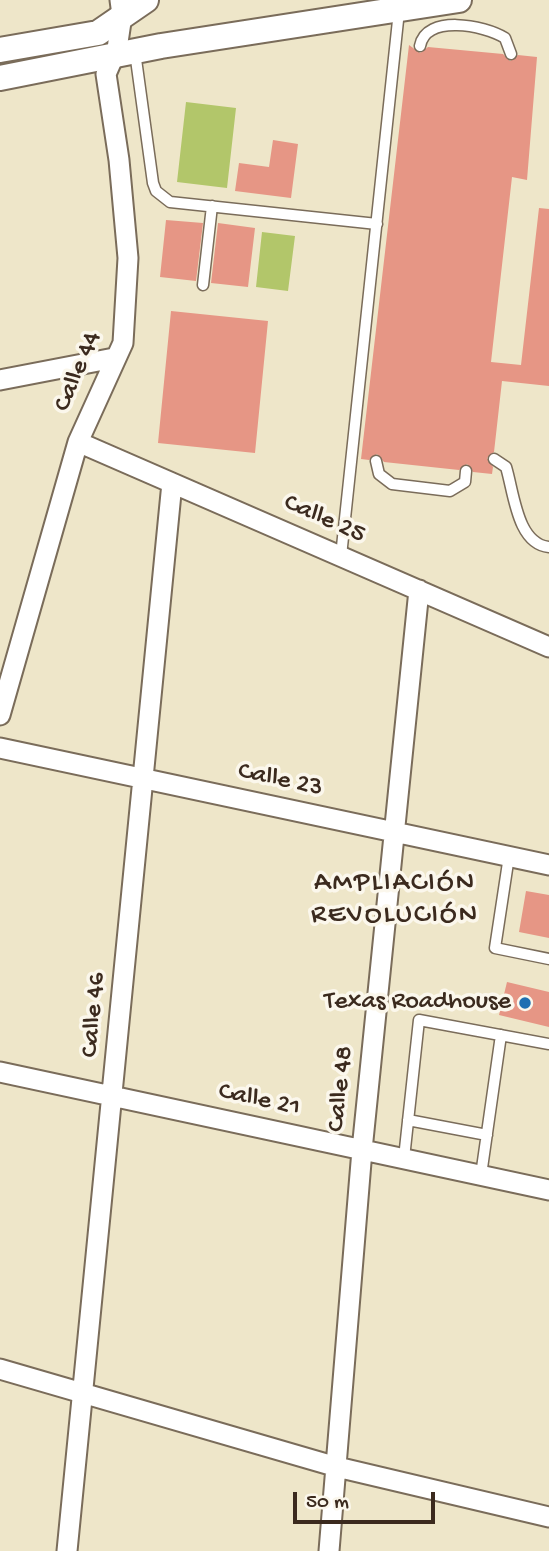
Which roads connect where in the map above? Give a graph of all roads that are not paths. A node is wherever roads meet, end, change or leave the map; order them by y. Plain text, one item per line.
1 (146, 0) edge
2 (371, 0) edge
3 (459, 0) edge
4 (407, 6) edge
5 (121, 8) edge
6 (420, 46) dead end
7 (0, 50) edge
8 (511, 54) dead end
9 (124, 55) junction
10 (0, 78) edge
11 (212, 206) junction
12 (377, 224) junction
13 (204, 285) dead end
14 (114, 358) junction
15 (0, 380) edge
16 (78, 442) junction
17 (494, 459) dead end
18 (376, 461) dead end
19 (466, 471) dead end
20 (172, 483) junction
21 (549, 547) edge
22 (341, 556) junction
23 (419, 590) junction
24 (549, 647) edge
25 (0, 715) edge
26 (0, 748) edge
27 (143, 779) junction
28 (395, 832) junction
29 (509, 856) junction
30 (549, 864) edge
31 (549, 959) edge
32 (501, 1035) junction
33 (549, 1044) edge
34 (0, 1072) edge
35 (114, 1096) junction
36 (408, 1120) junction
37 (487, 1135) junction
38 (362, 1150) junction
39 (404, 1158) junction
40 (481, 1175) junction
41 (549, 1190) edge
42 (0, 1368) edge
43 (82, 1391) junction
44 (337, 1467) junction
45 (549, 1517) edge
46 (66, 1551) edge
47 (329, 1551) edge

1 - 5 street
2 - 4 street
3 - 4 street
4 - 9 street
4 - 12 lane
5 - 7 street
5 - 9 street, Calle 44
6 - 8 lane
9 - 10 street
9 - 11 lane
9 - 14 street, Calle 44
11 - 12 lane
11 - 13 lane
12 - 22 lane
14 - 15 street
14 - 16 street, Calle 44
16 - 20 street, Calle 25
16 - 25 street, Calle 44
17 - 21 lane
18 - 19 lane
20 - 22 street, Calle 25
20 - 27 street, Calle 46
22 - 23 street, Calle 25
23 - 24 street, Calle 25
23 - 28 street, Calle 48
26 - 27 street, Calle 23
27 - 28 street, Calle 23
27 - 35 street, Calle 46
28 - 29 street, Calle 23
28 - 38 street, Calle 48
29 - 30 street, Calle 23
29 - 31 lane
32 - 33 lane
32 - 36 lane
32 - 37 lane
34 - 35 street, Calle 21
35 - 38 street, Calle 21
35 - 43 street, Calle 46
36 - 37 lane
36 - 39 lane
37 - 40 lane
38 - 39 street, Calle 21
38 - 44 street, Calle 48
39 - 40 street, Calle 21
40 - 41 street, Calle 21
42 - 43 street
43 - 44 street
43 - 46 street, Calle 46
44 - 45 street
44 - 47 street, Calle 48

